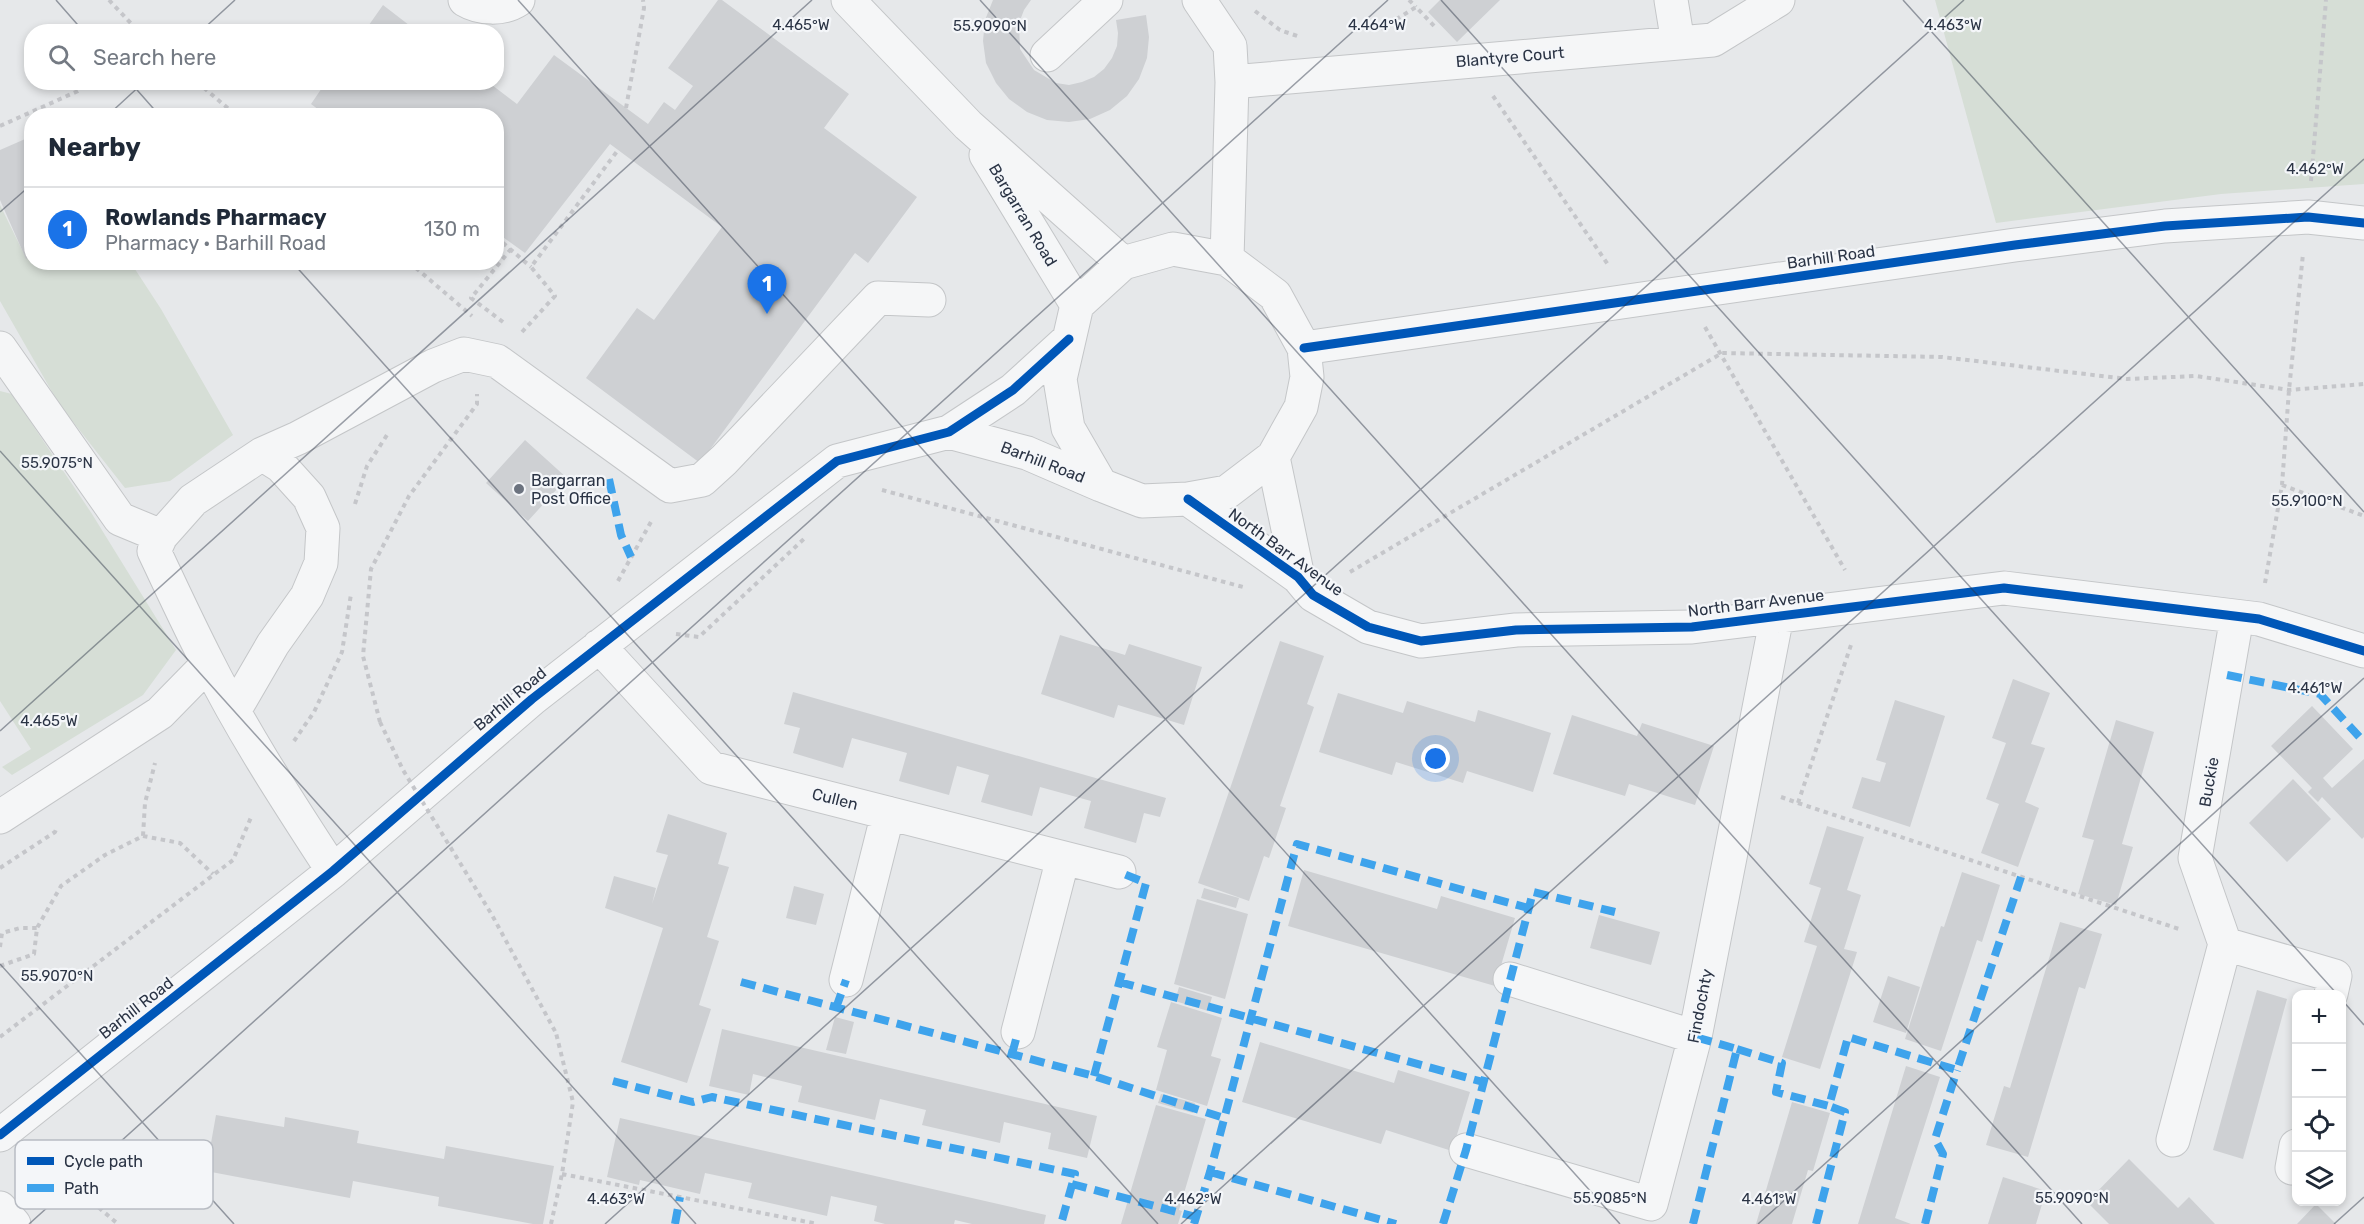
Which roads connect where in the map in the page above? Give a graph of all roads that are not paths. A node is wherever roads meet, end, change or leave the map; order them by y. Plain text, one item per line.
1 (465, 0) edge
2 (518, 0) edge
3 (848, 0) edge
4 (1106, 0) edge
5 (1671, 0) edge
6 (1778, 0) edge
7 (1208, 3) edge
8 (1678, 43) junction
9 (1047, 56) dead end
10 (1232, 82) junction
11 (968, 125) junction
12 (2364, 223) edge
13 (1227, 259) junction
14 (1123, 263) junction
15 (929, 300) dead end
16 (1077, 305) junction
17 (1069, 339) junction
18 (0, 348) edge
19 (1304, 348) junction
20 (949, 432) junction
21 (262, 454) junction
22 (1273, 458) junction
23 (1101, 485) junction
24 (1188, 499) junction
25 (162, 536) junction
26 (1306, 586) junction
27 (1777, 616) junction
28 (2248, 618) junction
29 (610, 637) junction
30 (2364, 651) edge
31 (208, 664) junction
32 (234, 711) junction
33 (888, 813) junction
34 (0, 818) edge
35 (1063, 858) junction
36 (333, 871) junction
37 (1119, 872) dead end
38 (2225, 944) junction
39 (1510, 979) dead end
40 (846, 980) dead end
41 (2332, 990) edge
42 (1018, 1032) dead end
43 (1695, 1037) junction
44 (3, 1132) edge
45 (2173, 1140) dead end
46 (1466, 1150) dead end
47 (0, 1208) edge
48 (14, 1224) edge

1 - 2 street
3 - 11 street, Bargarran Road
4 - 9 street
5 - 8 street
6 - 8 street, Blantyre Court
7 - 10 street
8 - 10 street, Blantyre Court
10 - 13 street
11 - 14 street, Bargarran Road
11 - 16 street, Bargarran Road
12 - 19 street, Barhill Road
13 - 14 street
13 - 19 street
14 - 16 street
15 - 21 street
16 - 17 street
17 - 20 street, Barhill Road
17 - 23 street
18 - 25 street
19 - 22 street
20 - 23 street, Barhill Road
20 - 29 street, Barhill Road
21 - 25 street
21 - 32 street
22 - 24 street, Barhill Road
22 - 26 street, North Barr Avenue
23 - 24 street, Barhill Road
24 - 26 street, North Barr Avenue
25 - 31 street
26 - 27 street, North Barr Avenue
27 - 28 street, North Barr Avenue
27 - 43 street, Findochty
28 - 30 street, North Barr Avenue
28 - 38 street, Buckie
29 - 33 street, Cullen
29 - 36 street, Barhill Road
31 - 32 street
31 - 34 street
32 - 36 street
33 - 35 street, Cullen
33 - 40 street
35 - 37 street, Cullen
35 - 42 street
36 - 44 street, Barhill Road
38 - 41 street
38 - 45 street
39 - 43 street
43 - 46 street, Findochty
47 - 48 street

